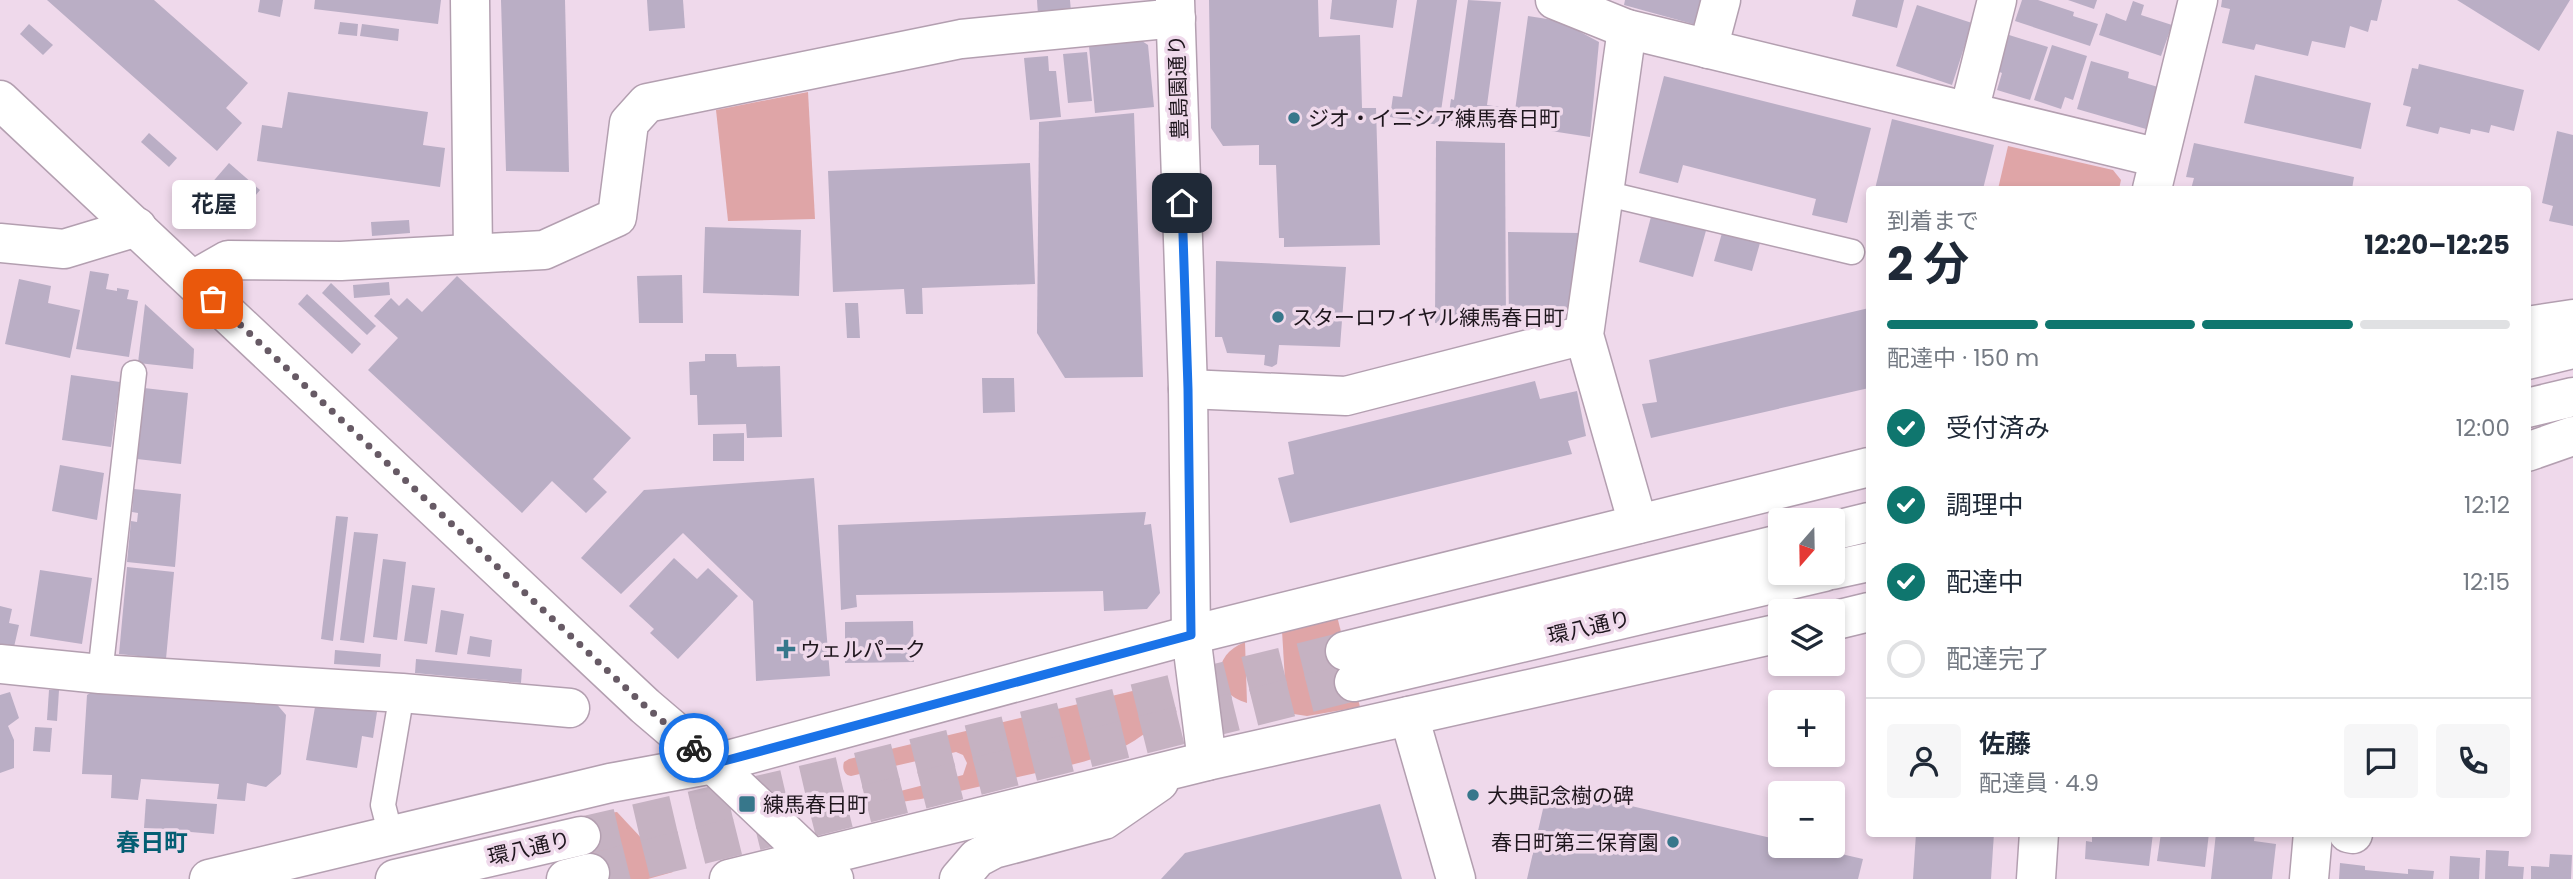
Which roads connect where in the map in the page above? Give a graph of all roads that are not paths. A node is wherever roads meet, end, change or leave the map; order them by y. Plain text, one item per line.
1 (470, 0) edge
2 (1555, 0) edge
3 (1721, 0) edge
4 (1997, 0) edge
5 (2198, 0) edge
6 (1176, 9) edge
7 (1627, 29) junction
8 (1708, 49) junction
9 (0, 100) edge
10 (1969, 111) junction
11 (2156, 173) edge
12 (1604, 193) junction
13 (137, 226) junction
14 (0, 243) edge
15 (1852, 252) dead end
16 (473, 253) junction
17 (193, 281) junction
18 (2573, 320) edge
19 (2531, 325) edge
20 (1584, 335) junction
21 (2573, 349) edge
22 (2531, 359) edge
23 (134, 373) dead end
24 (1188, 389) junction
25 (2573, 397) edge
26 (2531, 407) edge
27 (2573, 436) edge
28 (2531, 451) edge
29 (1866, 468) edge
30 (1866, 523) edge
31 (1638, 524) junction
32 (1845, 528) edge
33 (1768, 547) edge
34 (1866, 563) edge
35 (1845, 567) edge
36 (1768, 583) edge
37 (1866, 613) edge
38 (1845, 618) edge
39 (1191, 635) junction
40 (1768, 636) edge
41 (0, 664) edge
42 (100, 674) junction
43 (402, 693) junction
44 (570, 708) dead end
45 (1409, 716) junction
46 (713, 764) junction
47 (1192, 765) junction
48 (391, 836) junction
49 (581, 836) tunnel mouth
50 (2039, 837) edge
51 (2314, 837) edge
52 (824, 869) edge
53 (209, 879) edge
54 (395, 879) edge
55 (729, 879) edge
56 (959, 879) edge
57 (1456, 879) edge
58 (2036, 879) edge
59 (2309, 879) edge

1 - 16 main road
2 - 7 main road
3 - 8 main road
4 - 10 main road
5 - 11 main road
6 - 16 main road
6 - 24 main road, 豊島園通り
7 - 8 main road
7 - 12 main road
8 - 10 main road
9 - 13 main road
10 - 11 main road
12 - 15 lane
12 - 20 main road
13 - 14 main road
13 - 17 main road
16 - 17 main road
17 - 46 main road
18 - 19 main road
20 - 24 main road
20 - 31 main road
21 - 22 main road
23 - 42 lane
24 - 39 main road, 豊島園通り
25 - 26 main road
27 - 28 main road
29 - 31 main road
30 - 32 main road
31 - 39 main road
33 - 36 main road, 環八通り
34 - 35 main road
37 - 38 main road
39 - 46 main road
39 - 47 main road, 豊島園通り
40 - 45 main road
41 - 42 main road
42 - 43 main road
43 - 44 main road
43 - 48 lane
45 - 47 main road
45 - 57 main road
46 - 48 main road
46 - 52 main road
47 - 52 main road
47 - 56 main road
48 - 53 main road
49 - 54 main road, 環八通り
50 - 58 main road
51 - 59 main road
52 - 55 main road

